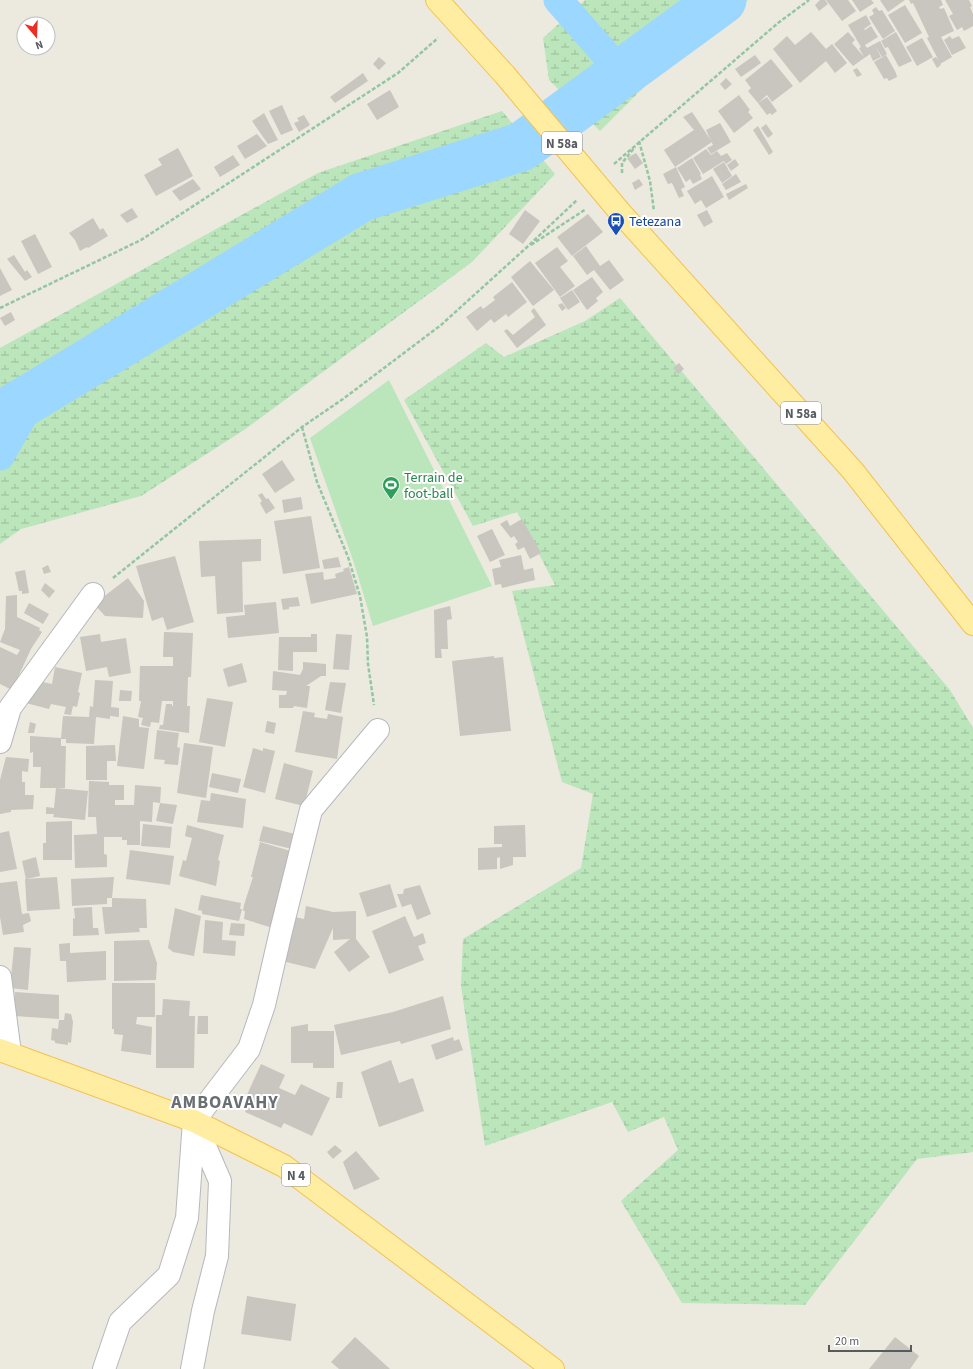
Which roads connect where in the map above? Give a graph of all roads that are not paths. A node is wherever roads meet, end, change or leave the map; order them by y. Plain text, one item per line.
1 (437, 0) edge
2 (92, 594) road end
3 (973, 624) edge
4 (378, 730) road end
5 (0, 742) edge
6 (0, 977) edge
7 (5, 1052) edge
8 (194, 1120) junction
9 (104, 1369) edge
10 (192, 1369) edge
11 (553, 1369) edge

1 - 3 main road, N 58a, bridge
2 - 5 street
4 - 8 street
6 - 7 street
7 - 8 main road, N 4
8 - 9 street
8 - 10 street
8 - 11 main road, N 4

